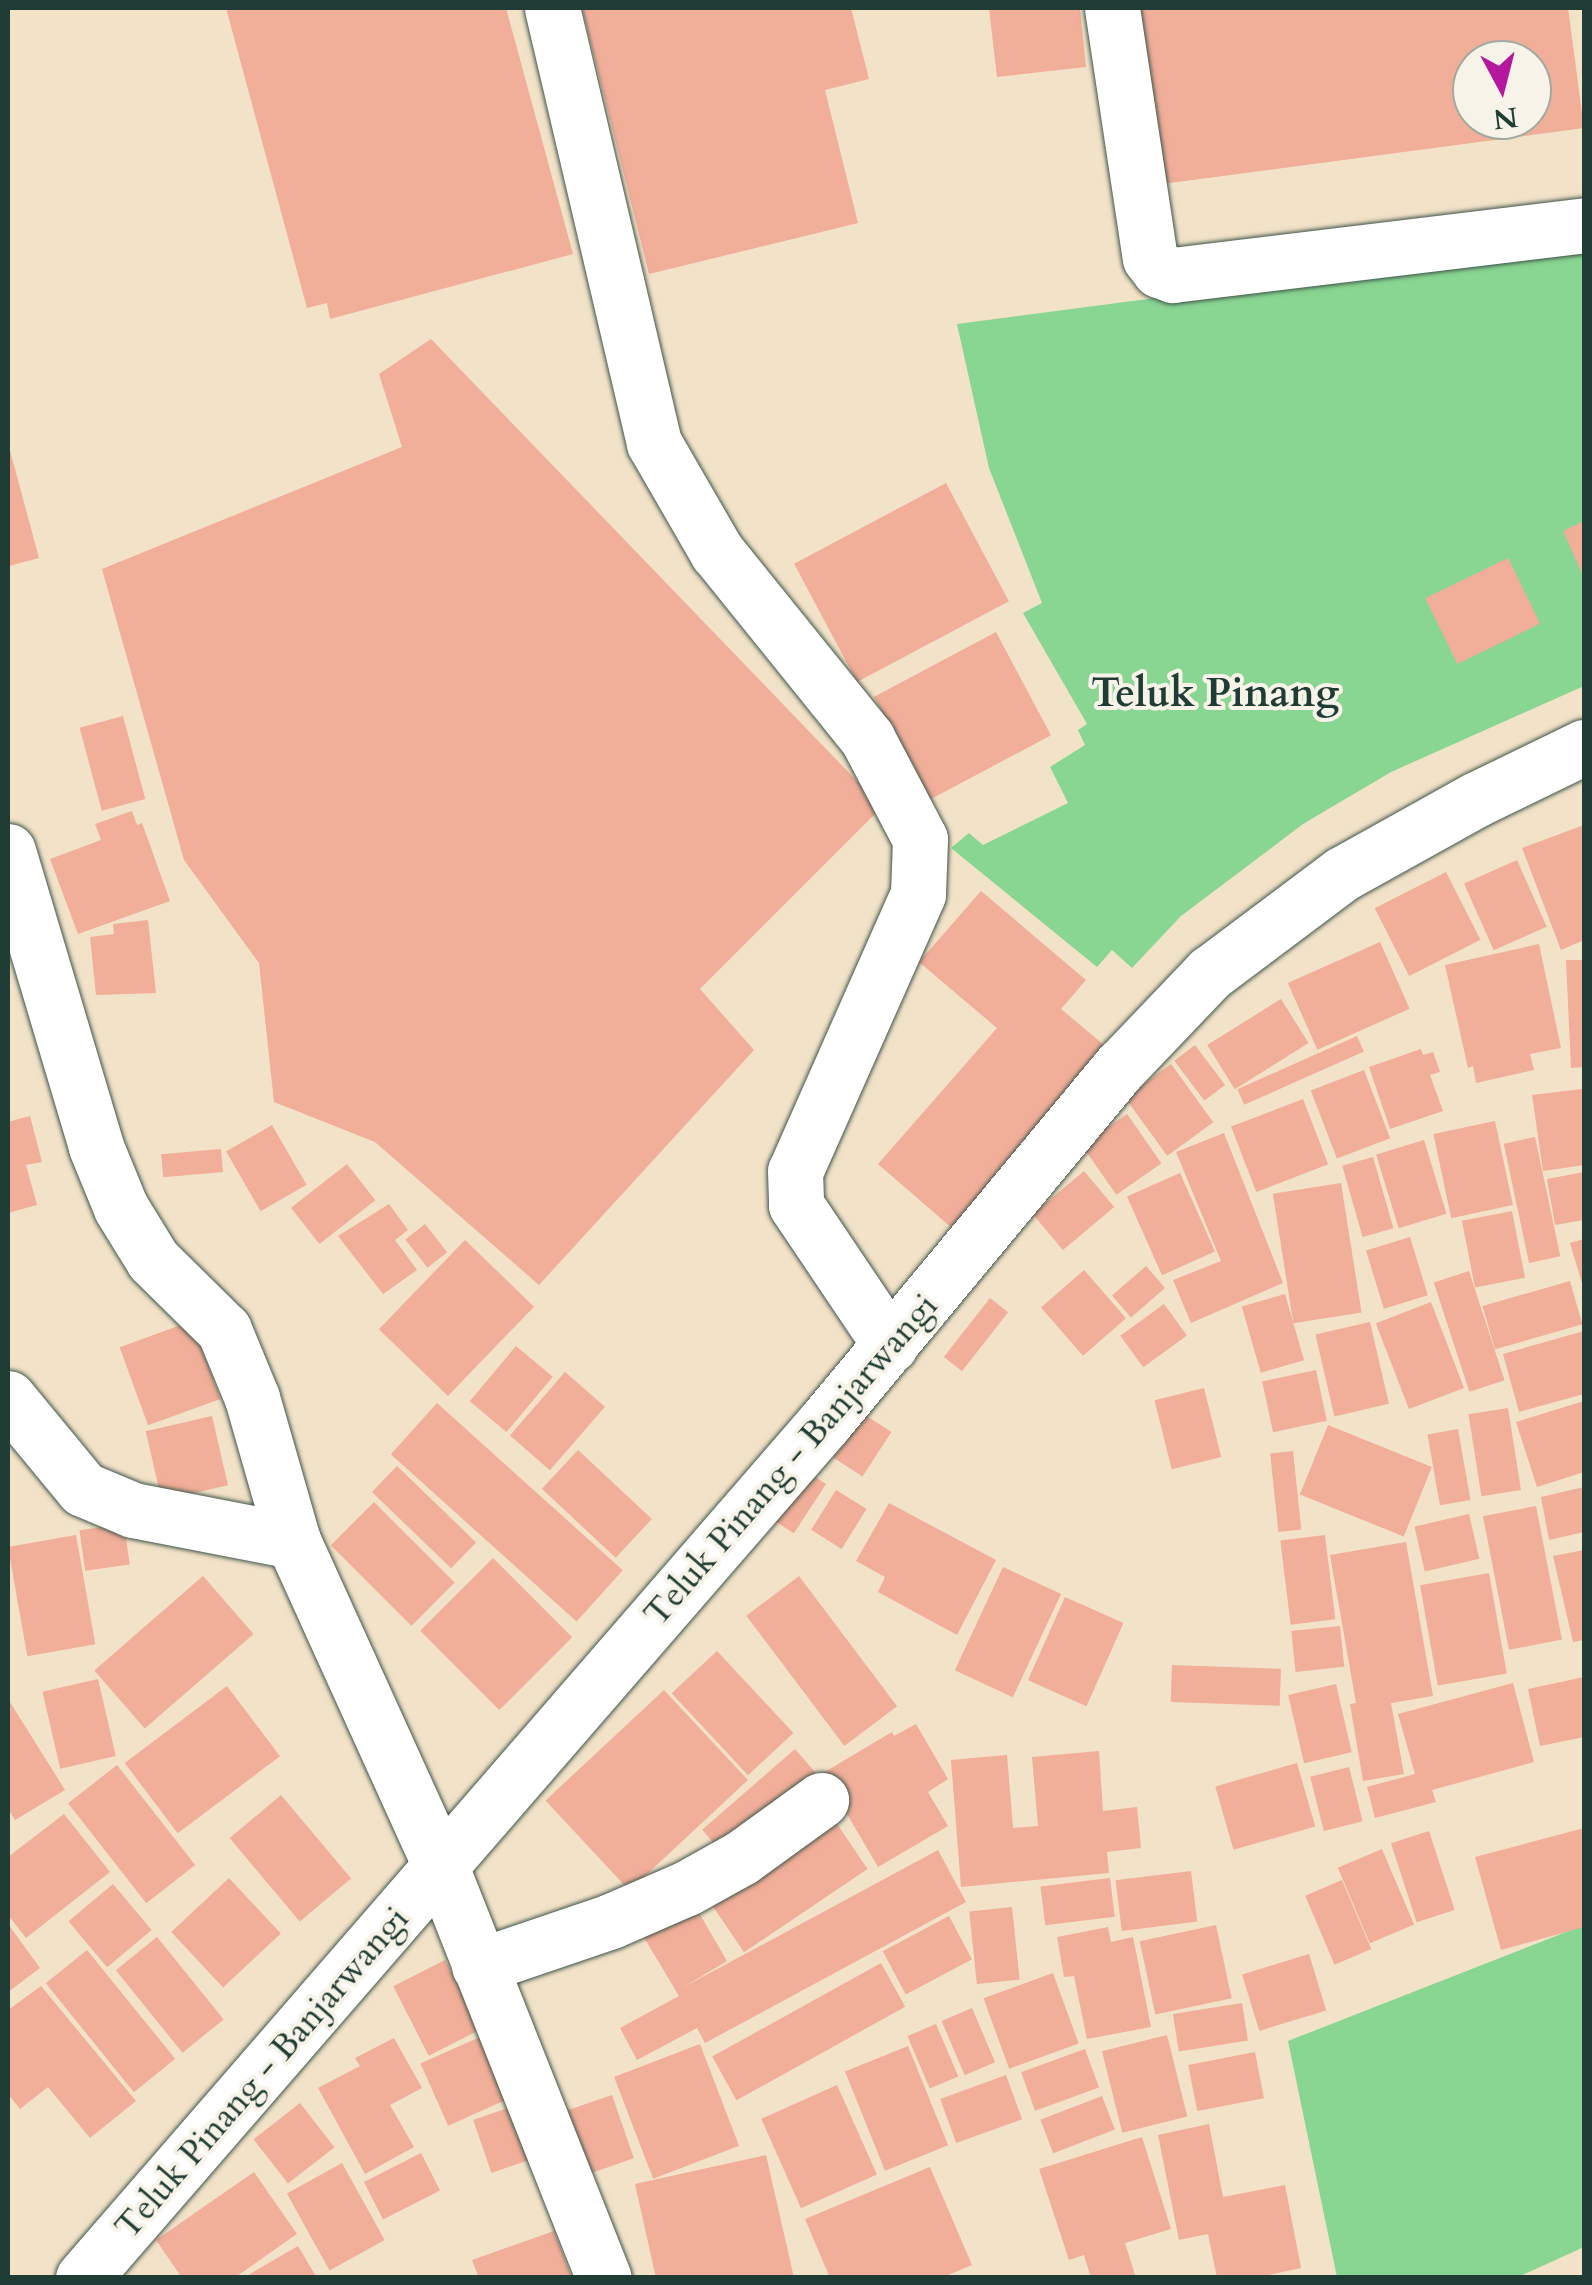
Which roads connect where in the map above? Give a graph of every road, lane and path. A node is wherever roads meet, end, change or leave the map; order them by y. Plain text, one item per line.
1 (552, 8) edge
2 (1112, 8) edge
3 (1584, 225) edge
4 (1584, 747) edge
5 (8, 851) edge
6 (890, 1345) junction
7 (8, 1398) edge
8 (293, 1541) junction
9 (821, 1800) dead end
10 (441, 1867) junction
11 (480, 1966) junction
12 (83, 2278) edge
13 (604, 2278) edge

1 - 6 main road
2 - 3 main road
4 - 6 main road, Teluk Pinang - Banjarwangi
5 - 8 main road
6 - 10 main road, Teluk Pinang - Banjarwangi
7 - 8 main road
8 - 10 main road
9 - 11 main road
10 - 11 main road
10 - 12 main road, Teluk Pinang - Banjarwangi
11 - 13 main road

